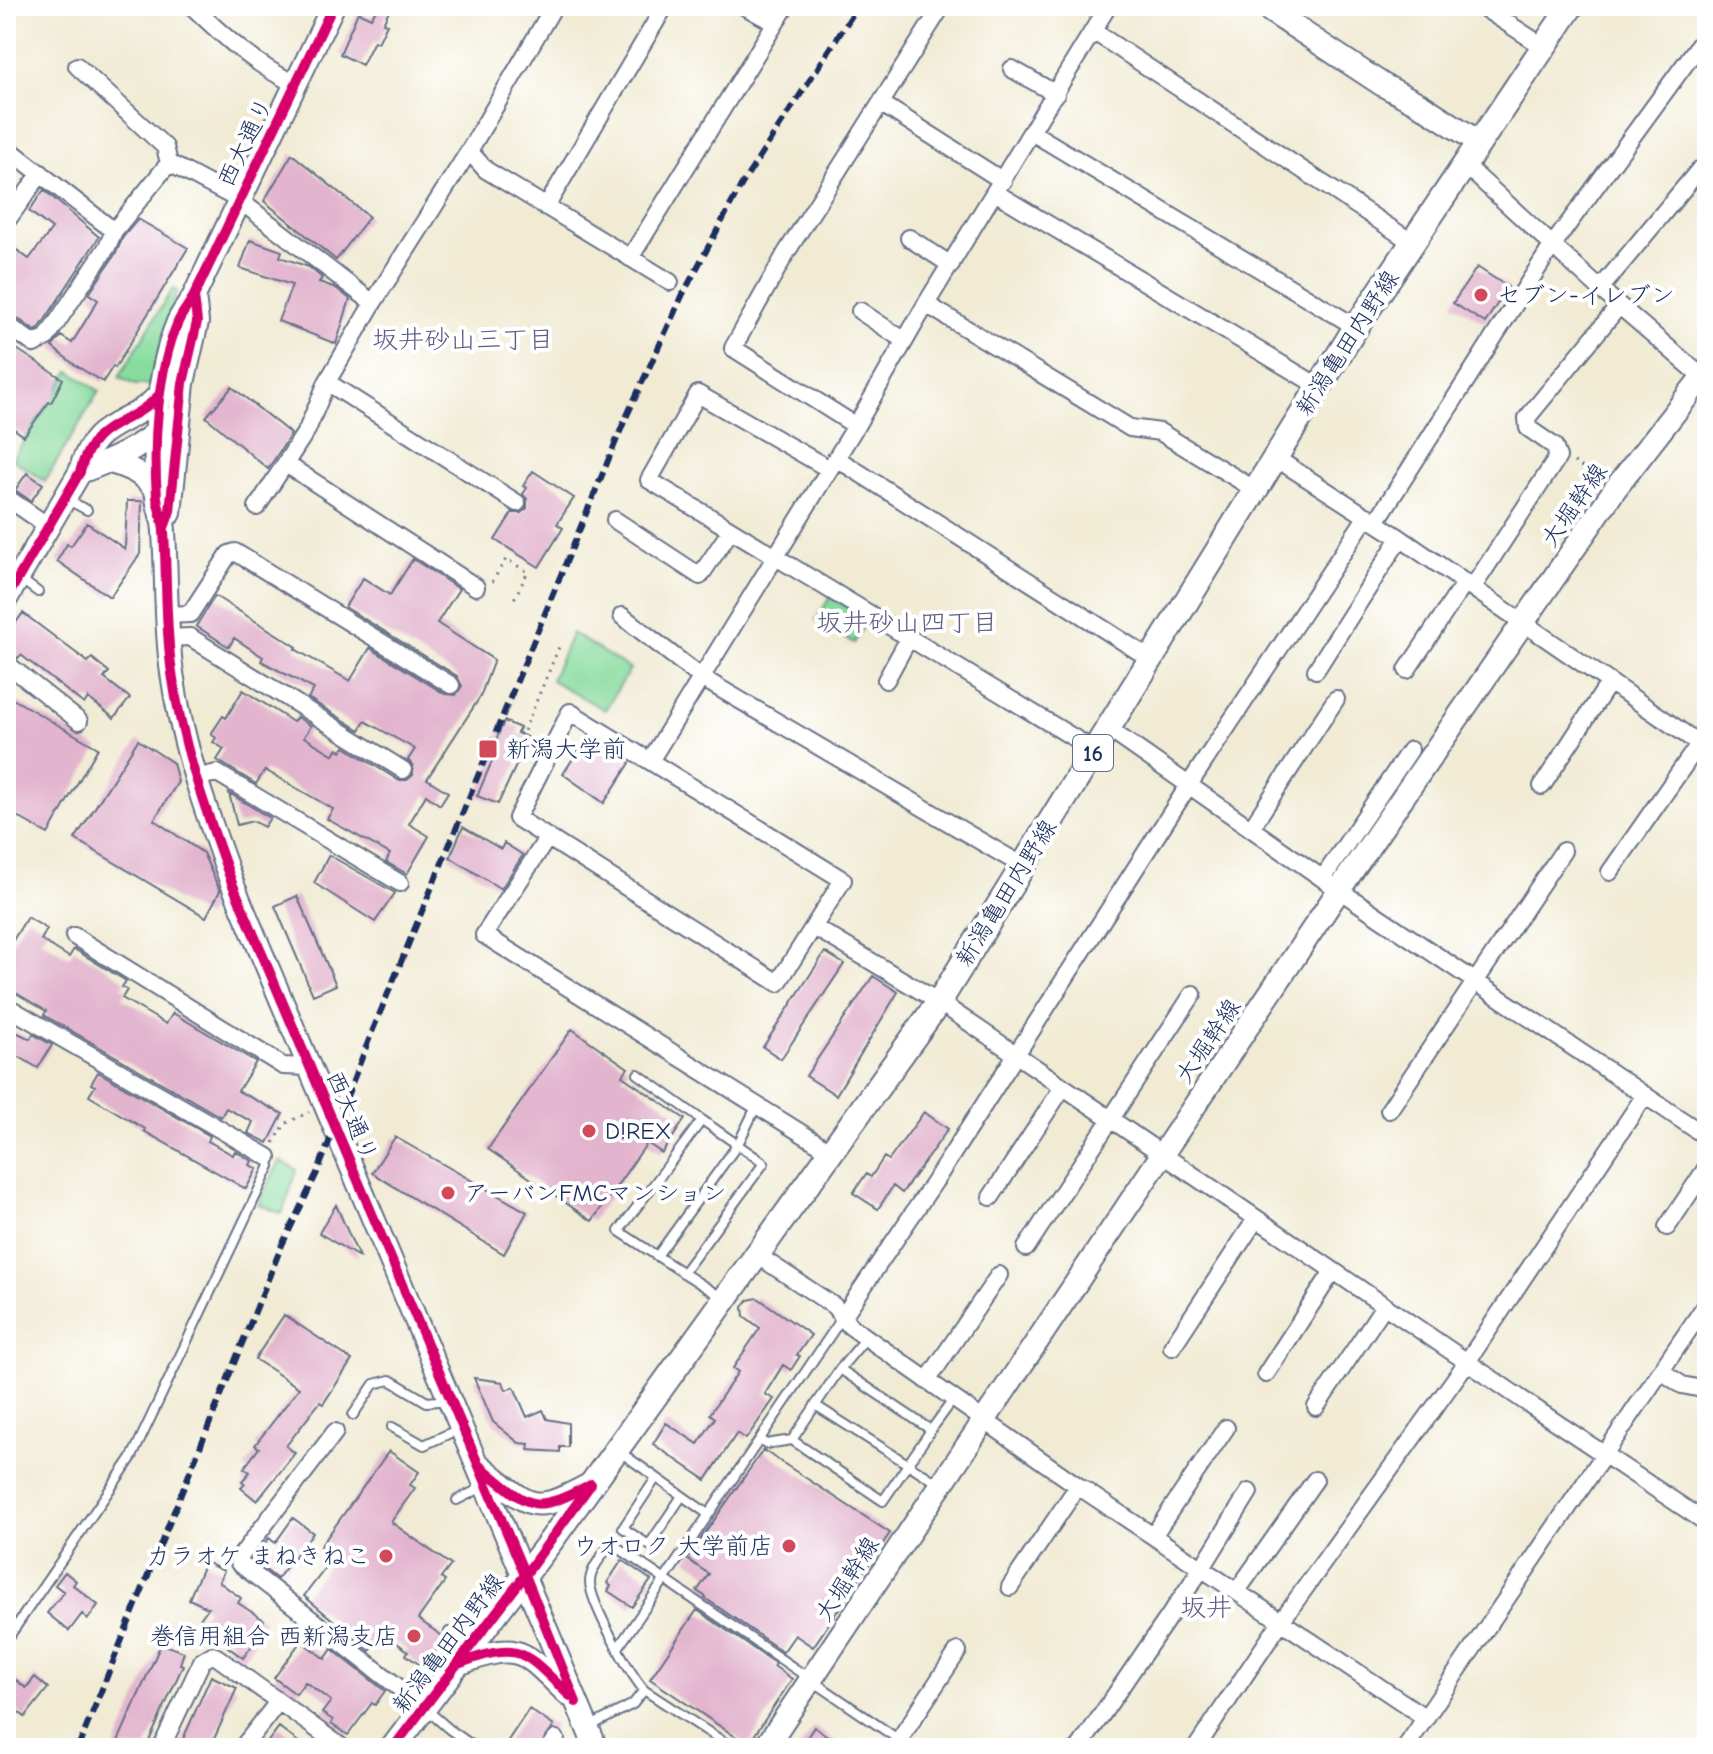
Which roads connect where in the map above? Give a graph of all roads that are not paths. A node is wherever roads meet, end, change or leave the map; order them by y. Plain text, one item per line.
1 (192, 6) edge
2 (333, 6) edge
3 (554, 6) edge
4 (665, 6) edge
5 (744, 6) edge
6 (786, 6) edge
7 (942, 6) edge
8 (1263, 6) edge
9 (1481, 6) edge
10 (1571, 6) edge
11 (1101, 9) edge
12 (775, 23) junction
13 (1093, 31) junction
14 (1707, 34) edge
15 (1544, 47) junction
16 (77, 66) dead end
17 (1012, 69) dead end
18 (296, 84) junction
19 (1056, 94) junction
20 (882, 104) junction
21 (1033, 133) junction
22 (1480, 143) junction
23 (6, 147) edge
24 (469, 151) junction
25 (169, 163) junction
26 (1466, 166) junction
27 (1699, 170) dead end
28 (41, 173) junction
29 (999, 187) junction
30 (239, 200) junction
31 (546, 207) junction
32 (6, 222) edge
33 (114, 231) junction
34 (909, 238) dead end
35 (1413, 243) junction
36 (1552, 246) junction
37 (630, 258) junction
38 (951, 265) junction
39 (670, 282) dead end
40 (1600, 289) junction
41 (194, 296) junction
42 (373, 303) junction
43 (926, 304) junction
44 (1619, 306) junction
45 (860, 311) dead end
46 (6, 324) edge
47 (1356, 327) junction
48 (905, 341) junction
49 (1705, 377) edge
50 (327, 382) junction
51 (1318, 386) junction
52 (160, 394) junction
53 (180, 408) junction
54 (122, 421) junction
55 (856, 426) junction
56 (158, 431) junction
57 (1274, 457) junction
58 (111, 462) junction
59 (178, 462) junction
60 (286, 464) junction
61 (832, 464) junction
62 (80, 472) junction
63 (1254, 489) junction
64 (157, 492) junction
65 (6, 497) edge
66 (64, 498) junction
67 (517, 503) dead end
68 (257, 507) dead end
69 (87, 510) dead end
70 (1372, 519) junction
71 (615, 520) dead end
72 (48, 526) junction
73 (164, 528) junction
74 (731, 530) junction
75 (1400, 538) junction
76 (776, 557) junction
77 (19, 577) junction
78 (1469, 584) junction
79 (476, 587) dead end
80 (38, 592) dead end
81 (6, 599) edge
82 (166, 615) junction
83 (622, 616) dead end
84 (1524, 622) junction
85 (168, 638) junction
86 (909, 638) junction
87 (1149, 658) junction
88 (6, 663) edge
89 (1316, 670) dead end
90 (1407, 670) dead end
91 (702, 678) junction
92 (886, 680) dead end
93 (1609, 683) junction
94 (451, 685) dead end
95 (1336, 699) dead end
96 (79, 721) dead end
97 (1107, 728) junction
98 (1703, 746) edge
99 (1094, 750) junction
100 (1410, 750) dead end
101 (650, 761) junction
102 (403, 770) dead end
103 (195, 778) junction
104 (1190, 786) junction
105 (1542, 786) dead end
106 (1251, 828) junction
107 (548, 837) junction
108 (1563, 851) dead end
109 (1023, 866) junction
110 (1610, 872) dead end
111 (400, 883) dead end
112 (1331, 884) junction
113 (814, 927) junction
114 (74, 936) dead end
115 (1477, 981) junction
116 (1193, 994) dead end
117 (939, 1002) junction
118 (6, 1006) edge
119 (1017, 1055) junction
120 (309, 1067) junction
121 (638, 1074) dead end
122 (1063, 1087) junction
123 (1645, 1095) junction
124 (757, 1105) junction
125 (1389, 1110) dead end
126 (702, 1120) junction
127 (1111, 1120) junction
128 (1707, 1137) edge
129 (738, 1144) junction
130 (830, 1151) junction
131 (1163, 1156) junction
132 (268, 1157) joint
133 (1707, 1167) edge
134 (991, 1197) dead end
135 (1256, 1219) junction
136 (1667, 1227) dead end
137 (1026, 1248) dead end
138 (757, 1255) junction
139 (657, 1256) junction
140 (1333, 1271) junction
141 (683, 1273) junction
142 (999, 1275) dead end
143 (725, 1300) junction
144 (1707, 1303) edge
145 (1384, 1306) junction
146 (842, 1318) junction
147 (866, 1338) junction
148 (1172, 1347) dead end
149 (1467, 1362) junction
150 (840, 1369) junction
151 (1661, 1371) junction
152 (1266, 1374) dead end
153 (927, 1381) junction
154 (1707, 1390) edge
155 (450, 1399) junction
156 (953, 1400) junction
157 (815, 1405) junction
158 (1316, 1407) dead end
159 (353, 1415) dead end
160 (984, 1421) junction
161 (392, 1427) dead end
162 (462, 1427) junction
163 (1226, 1428) dead end
164 (931, 1430) junction
165 (335, 1432) dead end
166 (759, 1440) junction
167 (792, 1440) junction
168 (616, 1449) junction
169 (1606, 1454) junction
170 (478, 1464) junction
171 (907, 1465) junction
172 (656, 1478) junction
173 (1315, 1480) dead end
174 (591, 1484) junction
175 (487, 1485) junction
176 (940, 1485) junction
177 (1078, 1486) junction
178 (1249, 1492) dead end
179 (682, 1496) junction
180 (457, 1500) dead end
181 (708, 1514) junction
182 (1707, 1523) edge
183 (634, 1536) junction
184 (1153, 1536) junction
185 (624, 1551) junction
186 (1202, 1568) junction
187 (525, 1575) junction
188 (665, 1578) junction
189 (1010, 1587) dead end
190 (1237, 1591) junction
191 (1282, 1620) junction
192 (449, 1632) dead end
193 (6, 1641) edge
194 (618, 1648) junction
195 (958, 1651) dead end
196 (464, 1655) junction
197 (812, 1678) junction
198 (644, 1690) junction
199 (278, 1702) junction
200 (576, 1702) junction
201 (425, 1708) junction
202 (1426, 1718) junction
203 (591, 1738) edge
204 (904, 1745) edge
205 (161, 1748) edge
206 (242, 1748) edge
207 (343, 1748) edge
208 (393, 1748) edge
209 (476, 1748) edge
210 (733, 1748) edge
211 (765, 1748) edge
212 (1079, 1748) edge
213 (1196, 1748) edge
214 (1405, 1748) edge

1 - 18 street
2 - 18 street, 西大通り
3 - 24 street
4 - 31 street
5 - 12 street
6 - 12 street
7 - 20 street
8 - 22 street
9 - 15 street
10 - 15 main road, 新潟亀田内野線 / 16
11 - 13 street
12 - 37 street
13 - 19 street
13 - 35 street
14 - 36 street
15 - 22 main road, 新潟亀田内野線 / 16
16 - 25 street
17 - 19 street
18 - 30 street, 西大通り
19 - 21 street
20 - 29 street
20 - 55 street
21 - 29 street
21 - 47 street
22 - 26 main road, 新潟亀田内野線 / 16
23 - 28 street
24 - 31 street
24 - 42 street
25 - 30 street
25 - 33 street
26 - 35 main road, 新潟亀田内野線 / 16
26 - 36 street
27 - 40 street
28 - 32 street
28 - 33 street
29 - 38 street
29 - 51 street
30 - 41 street, 西大通り
30 - 42 street
31 - 37 street
33 - 46 street
34 - 38 street
35 - 47 main road, 新潟亀田内野線 / 16
36 - 40 street
36 - 70 street
37 - 39 street
38 - 43 street
40 - 44 street
41 - 52 street, 西大通り
41 - 53 street, 西大通り
42 - 50 street
43 - 48 street
43 - 63 street
44 - 49 street
44 - 78 street
45 - 48 street
47 - 51 main road, 新潟亀田内野線 / 16
48 - 55 street
49 - 84 street, 大堀幹線
50 - 60 street
50 - 67 street
51 - 57 main road, 新潟亀田内野線 / 16
52 - 54 street
52 - 56 street, 西大通り
53 - 56 street
53 - 59 street, 西大通り
54 - 56 street
54 - 62 street
55 - 61 street
56 - 58 street
56 - 59 street
56 - 64 street, 西大通り
57 - 63 main road, 新潟亀田内野線 / 16
57 - 70 street
58 - 62 street
58 - 64 street
59 - 73 street, 西大通り
60 - 68 street
60 - 79 street
61 - 74 street
61 - 76 street
61 - 87 street
62 - 66 street
63 - 87 main road, 新潟亀田内野線 / 16
64 - 73 street, 西大通り
65 - 72 street
66 - 69 lane
66 - 72 street
70 - 75 street
70 - 104 street
71 - 74 street
72 - 77 street
73 - 82 street, 西大通り
74 - 76 street
75 - 78 street
75 - 89 street
76 - 86 street
76 - 91 street
77 - 80 lane
77 - 81 street
78 - 84 street
78 - 90 street
82 - 85 street, 西大通り
82 - 94 street
83 - 91 street
84 - 93 street
84 - 112 street, 大堀幹線
85 - 102 street
85 - 103 street, 西大通り
86 - 92 street
86 - 99 street
87 - 97 main road, 新潟亀田内野線 / 16
88 - 96 street
91 - 101 street
91 - 109 street
93 - 98 street
93 - 105 street
95 - 106 street
97 - 99 main road, 新潟亀田内野線 / 16
97 - 104 street
98 - 110 street
99 - 109 main road, 新潟亀田内野線 / 16
100 - 112 street
101 - 107 street
101 - 113 street
103 - 111 street
103 - 120 street, 西大通り
104 - 106 street
104 - 119 street
106 - 112 street
107 - 113 street
107 - 124 street
108 - 115 street
109 - 117 main road, 新潟亀田内野線 / 16
112 - 115 street
112 - 131 street, 大堀幹線
113 - 117 street
114 - 120 street
115 - 123 street
115 - 125 street
116 - 127 street
117 - 119 street
117 - 130 main road, 新潟亀田内野線 / 16
118 - 132 street
119 - 122 street
119 - 146 street
120 - 155 street, 西大通り
121 - 126 lane
122 - 127 street
122 - 134 street
123 - 128 street
123 - 149 street
124 - 129 lane
124 - 130 street
126 - 129 lane
126 - 139 lane
127 - 131 street
127 - 137 street
129 - 139 lane
129 - 141 lane
130 - 138 main road, 新潟亀田内野線 / 16
131 - 135 street
131 - 160 street, 大堀幹線
132 - 193 lane
133 - 136 street
135 - 140 street
135 - 148 street
138 - 143 main road, 新潟亀田内野線 / 16
138 - 146 street
139 - 141 lane
140 - 145 street
140 - 152 street
141 - 143 lane
142 - 153 street
143 - 168 main road, 新潟亀田内野線 / 16
144 - 151 street
145 - 149 street
145 - 158 street
146 - 147 street
146 - 166 lane
147 - 150 lane
147 - 153 street
149 - 169 street
149 - 191 street
150 - 157 lane
150 - 164 lane
151 - 154 street
151 - 169 street
153 - 156 street
155 - 159 lane
155 - 162 street, 西大通り
156 - 160 street
156 - 164 lane
157 - 167 lane
157 - 171 lane
160 - 176 street, 大堀幹線
160 - 177 street
161 - 162 lane
162 - 170 street, 西大通り
163 - 184 street
164 - 171 lane
165 - 201 street
166 - 167 lane
166 - 181 lane
167 - 171 lane
168 - 172 lane
168 - 174 main road, 新潟亀田内野線 / 16
169 - 182 street
169 - 202 street
170 - 174 street
170 - 175 street, 西大通り
171 - 176 lane
172 - 179 lane
172 - 183 lane
173 - 190 street
174 - 187 main road, 新潟亀田内野線 / 16
175 - 180 lane
175 - 187 street, 西大通り
176 - 197 street, 大堀幹線
177 - 184 street
177 - 189 street
178 - 186 street
179 - 181 lane
179 - 183 lane
181 - 188 lane
183 - 185 lane
184 - 186 street
185 - 188 lane
185 - 194 lane
186 - 190 street
186 - 212 street
187 - 196 main road, 新潟亀田内野線 / 16
187 - 200 street, 西大通り
188 - 194 lane
188 - 197 lane
190 - 191 street
191 - 202 street
191 - 213 street
192 - 196 lane
194 - 198 lane
195 - 204 street
196 - 200 street
196 - 201 main road, 新潟亀田内野線 / 16
197 - 204 lane
197 - 211 street, 大堀幹線
198 - 203 lane
198 - 210 lane
199 - 205 street
199 - 206 street
199 - 207 street
200 - 203 street, 西大通り
201 - 208 main road, 新潟亀田内野線 / 16
201 - 209 lane
202 - 214 street

